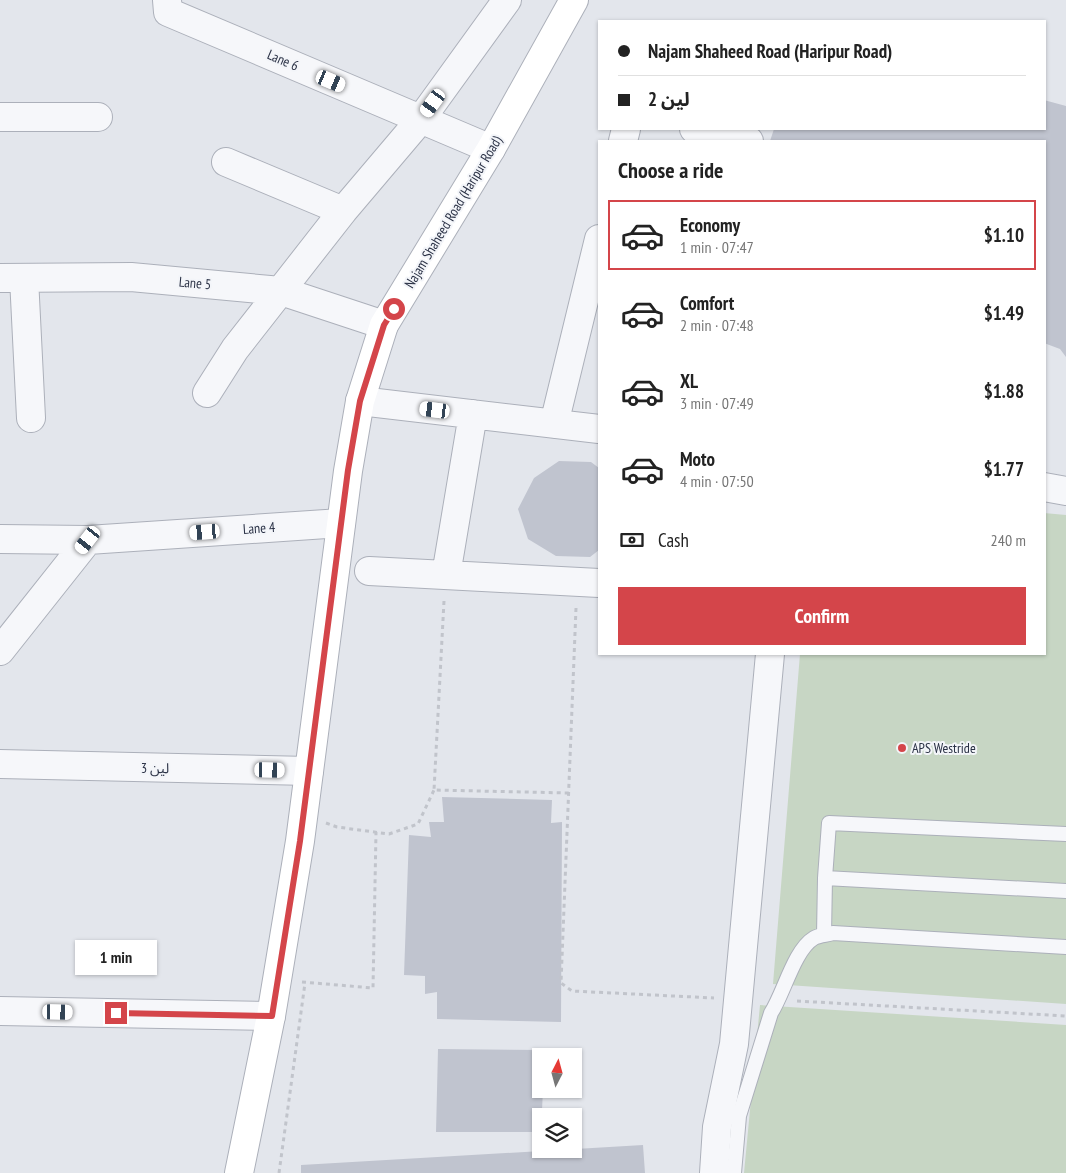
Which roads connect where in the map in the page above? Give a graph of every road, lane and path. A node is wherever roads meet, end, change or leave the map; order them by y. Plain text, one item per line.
1 (167, 0) edge
2 (507, 0) edge
3 (574, 0) edge
4 (0, 117) edge
5 (98, 117) dead end
6 (422, 119) junction
7 (699, 130) edge
8 (744, 140) edge
9 (491, 149) junction
10 (226, 162) dead end
11 (343, 211) junction
12 (598, 243) edge
13 (12, 278) edge
14 (281, 291) junction
15 (384, 325) junction
16 (207, 393) dead end
17 (360, 401) junction
18 (473, 414) junction
19 (31, 418) dead end
20 (554, 424) junction
21 (598, 429) edge
22 (1046, 487) edge
23 (1066, 491) edge
24 (341, 523) junction
25 (0, 539) edge
26 (88, 540) junction
27 (369, 571) dead end
28 (446, 575) junction
29 (588, 583) edge
30 (0, 651) edge
31 (770, 655) edge
32 (0, 764) edge
33 (309, 771) junction
34 (434, 790) junction
35 (568, 793) junction
36 (303, 815) junction
37 (376, 832) junction
38 (1066, 834) edge
39 (825, 878) junction
40 (1066, 891) edge
41 (824, 935) junction
42 (1066, 947) edge
43 (277, 980) junction
44 (305, 983) junction
45 (736, 999) junction
46 (779, 1000) junction
47 (0, 1010) edge
48 (272, 1016) junction
49 (1066, 1016) edge
50 (239, 1173) edge
51 (279, 1173) edge
52 (714, 1173) edge
53 (734, 1173) edge

1 - 6 street, Lane 6
2 - 6 street
3 - 9 main road, Najam Shaheed Road (Haripur Road)
4 - 5 street
6 - 9 street, Lane 6
6 - 11 street
7 - 8 street
9 - 15 main road, Najam Shaheed Road (Haripur Road)
10 - 11 street
11 - 14 street
12 - 20 street
13 - 14 street, Lane 5
13 - 19 street
14 - 15 street, Lane 5
14 - 16 street
15 - 17 main road, Najam Shaheed Road (Haripur Road)
17 - 18 street
17 - 24 main road, Najam Shaheed Road (Haripur Road)
18 - 20 street
18 - 28 street
20 - 21 street
22 - 23 street
24 - 26 street, Lane 4
24 - 33 main road, Najam Shaheed Road (Haripur Road)
25 - 26 street, Lane 4
26 - 30 street
27 - 28 street
28 - 29 street
28 - 34 path
29 - 35 path
31 - 45 street
32 - 33 street, لین 3
33 - 36 main road, Najam Shaheed Road (Haripur Road)
34 - 35 path
34 - 37 path
35 - 45 path
36 - 37 path
36 - 43 main road, Najam Shaheed Road (Haripur Road)
37 - 44 path
38 - 39 lane
39 - 40 lane
39 - 41 lane
41 - 42 lane
41 - 46 lane
43 - 44 path
43 - 48 main road, Najam Shaheed Road (Haripur Road)
44 - 51 path
45 - 52 street
46 - 49 path
46 - 53 lane
47 - 48 street
48 - 50 main road, Najam Shaheed Road (Haripur Road)

